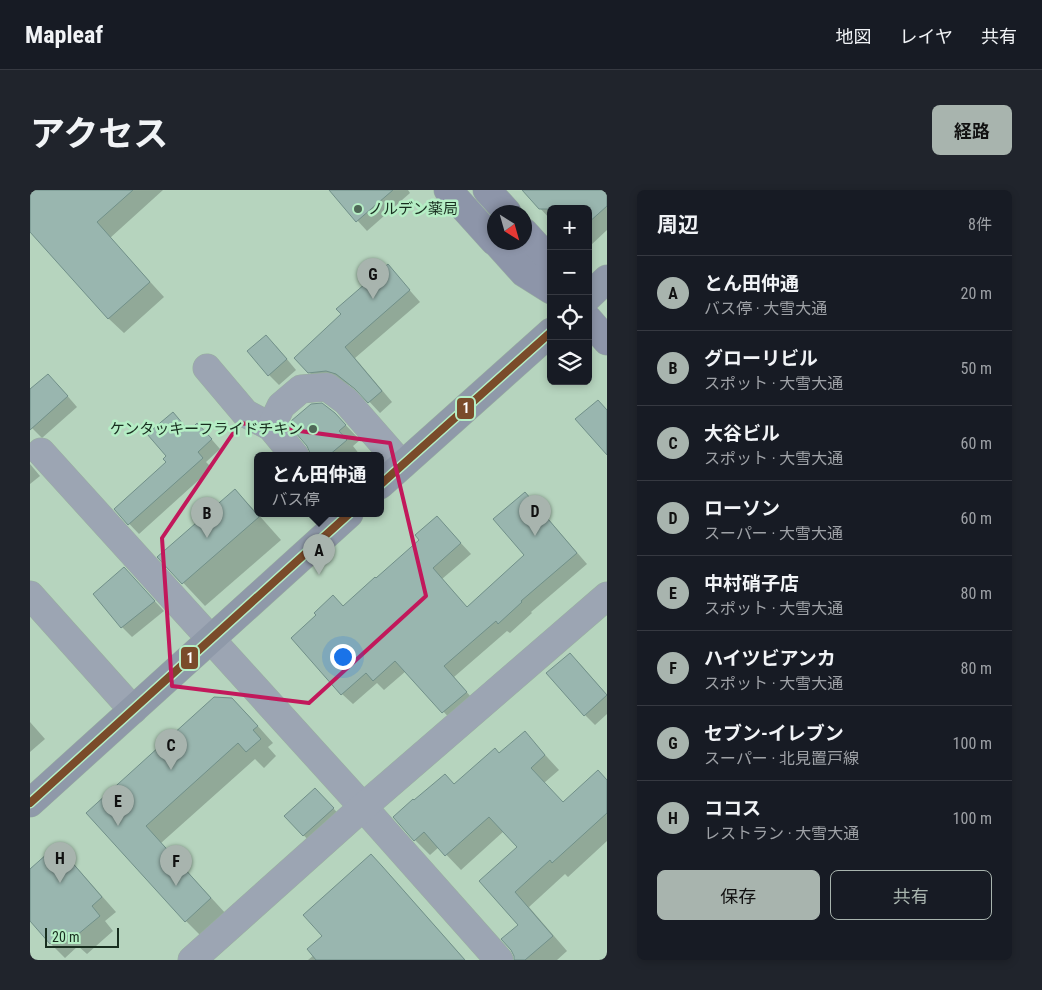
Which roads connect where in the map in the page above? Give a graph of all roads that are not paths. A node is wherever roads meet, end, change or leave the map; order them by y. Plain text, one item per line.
1 (448, 190) edge
2 (487, 190) edge
3 (501, 205) edge
4 (487, 233) edge
5 (532, 241) edge
6 (502, 250) edge
7 (547, 258) edge
8 (607, 279) edge
9 (547, 287) edge
10 (590, 295) edge
11 (592, 324) edge
12 (547, 336) edge
13 (607, 341) edge
14 (207, 368) dead end
15 (271, 427) junction
16 (41, 452) dead end
17 (292, 452) edge
18 (402, 465) junction
19 (384, 481) edge
20 (343, 517) edge
21 (30, 595) edge
22 (607, 596) edge
23 (210, 639) junction
24 (133, 710) junction
25 (30, 803) edge
26 (363, 807) junction
27 (192, 960) edge
28 (499, 960) edge

1 - 4 main road
2 - 3 main road
5 - 7 main road
6 - 9 main road
8 - 10 highway
11 - 13 main road
12 - 18 highway
14 - 15 street
15 - 17 street
15 - 18 street
16 - 23 street
18 - 19 highway
20 - 23 highway
21 - 24 street
22 - 26 street
23 - 24 highway
23 - 26 street
24 - 25 highway
26 - 27 street
26 - 28 street

